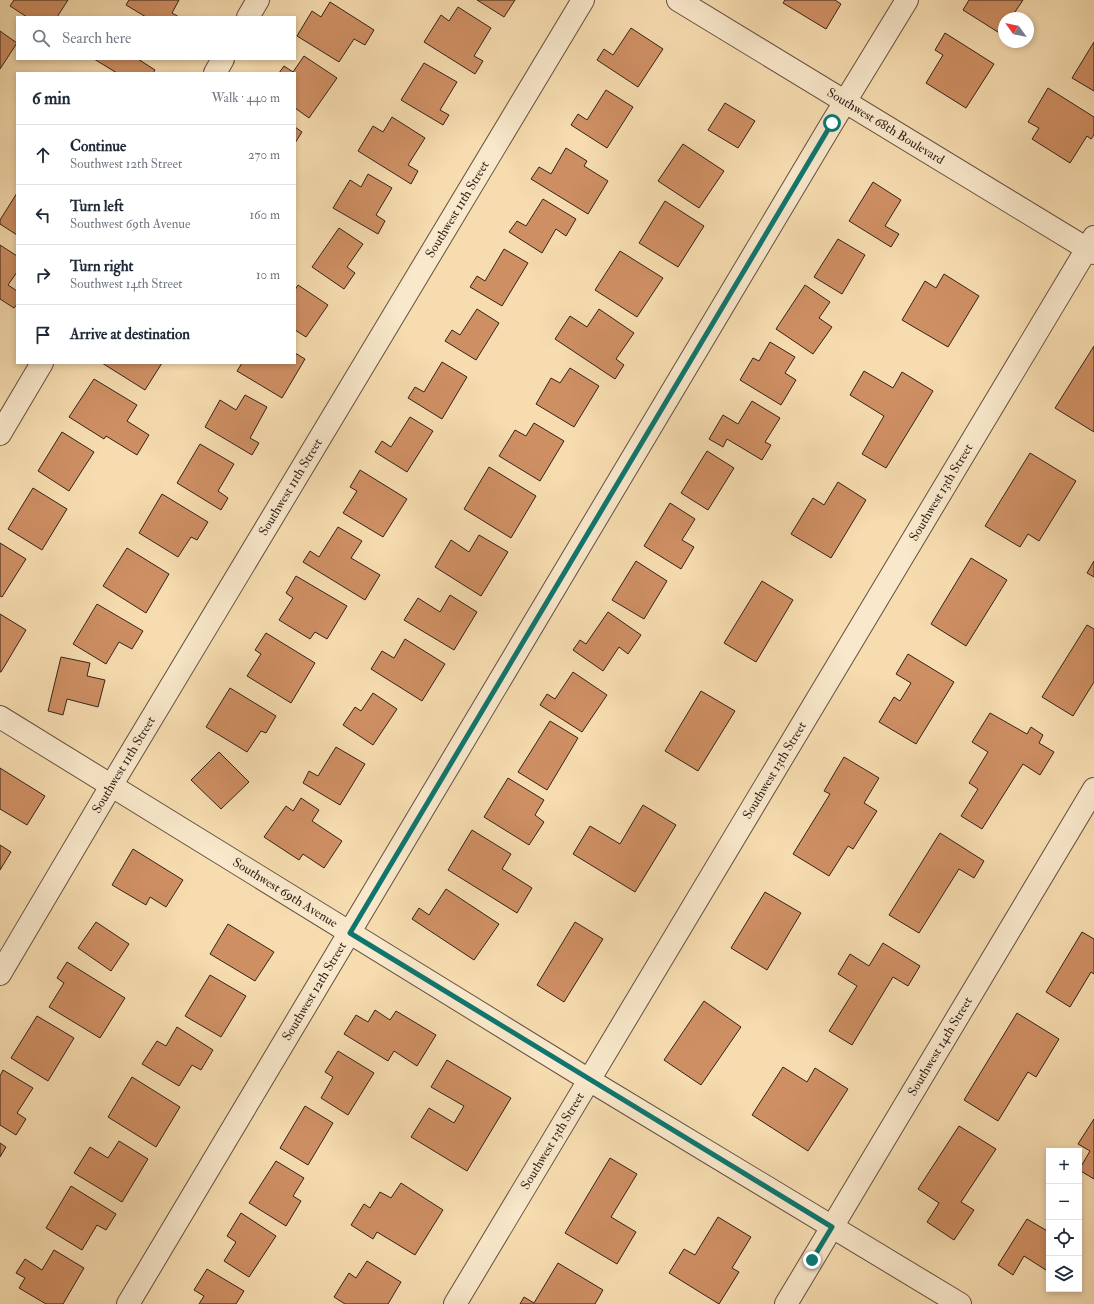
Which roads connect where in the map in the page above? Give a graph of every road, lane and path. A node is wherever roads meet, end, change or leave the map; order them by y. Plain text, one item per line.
1 (258, 0) edge
2 (583, 0) edge
3 (678, 0) edge
4 (908, 0) edge
5 (249, 16) edge
6 (222, 60) edge
7 (216, 72) edge
8 (845, 102) junction
9 (1092, 246) edge
10 (41, 364) edge
11 (0, 434) edge
12 (0, 717) edge
13 (111, 786) junction
14 (1094, 789) edge
15 (350, 933) junction
16 (0, 974) edge
17 (589, 1080) junction
18 (832, 1227) junction
19 (128, 1304) edge
20 (455, 1304) edge
21 (786, 1304) edge
22 (960, 1304) edge

1 - 5 street
2 - 13 street, Southwest 11th Street
3 - 8 street, Southwest 68th Boulevard
4 - 8 street, Southwest 12th Street
6 - 7 street
8 - 9 street, Southwest 68th Boulevard
8 - 15 street, Southwest 12th Street
9 - 17 street, Southwest 13th Street
10 - 11 street
12 - 13 street, Southwest 69th Avenue
13 - 15 street, Southwest 69th Avenue
13 - 16 street, Southwest 11th Street
14 - 18 street, Southwest 14th Street
15 - 17 street, Southwest 69th Avenue
15 - 19 street, Southwest 12th Street
17 - 18 street, Southwest 69th Avenue
17 - 20 street, Southwest 13th Street
18 - 21 street, Southwest 14th Street
18 - 22 street, Southwest 69th Avenue

